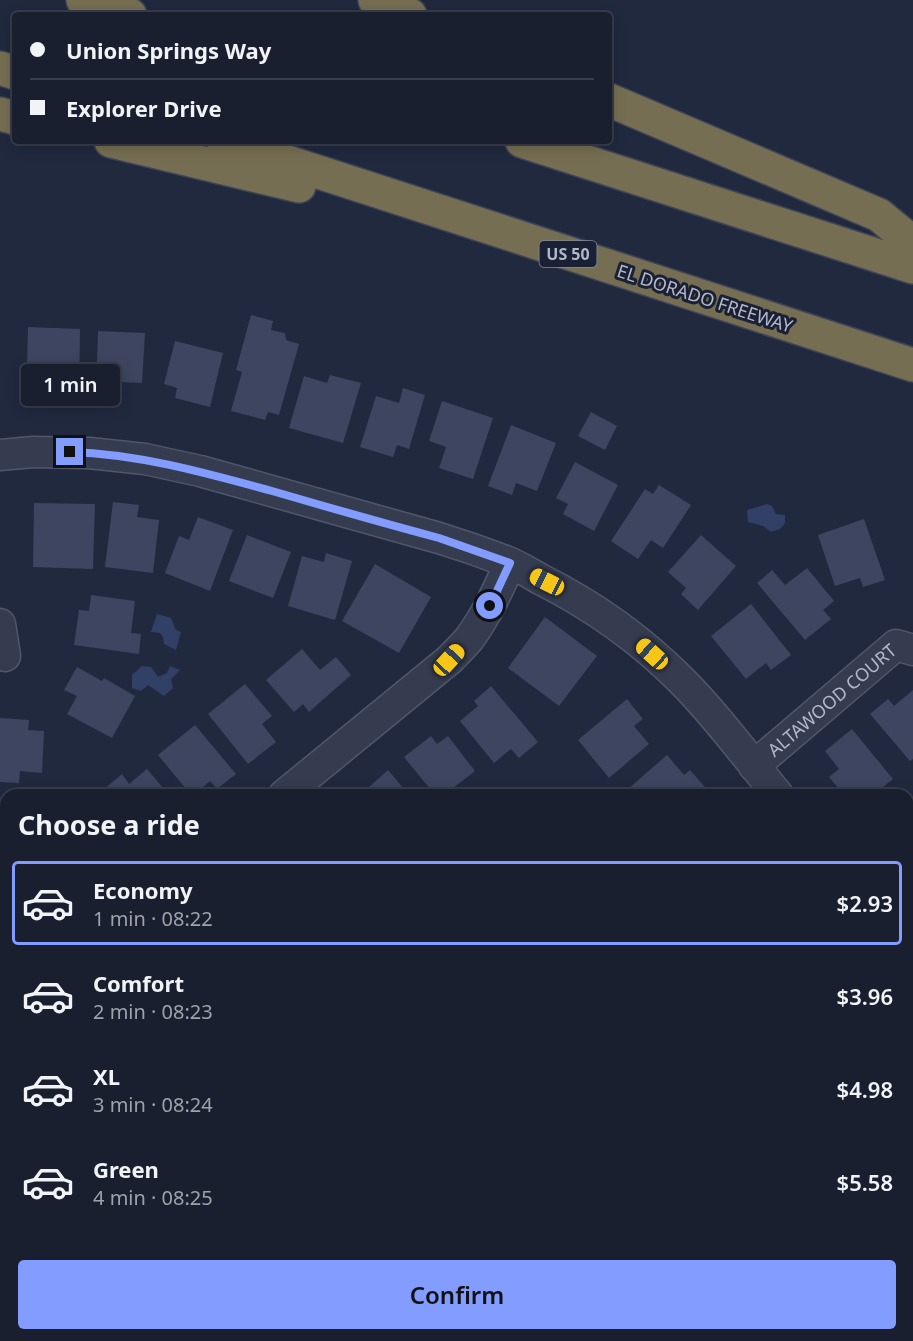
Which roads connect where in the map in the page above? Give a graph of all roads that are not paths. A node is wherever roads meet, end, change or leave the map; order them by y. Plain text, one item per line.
1 (83, 0) edge
2 (375, 0) edge
3 (121, 12) edge
4 (403, 12) edge
5 (612, 101) edge
6 (123, 144) edge
7 (232, 144) edge
8 (531, 144) edge
9 (913, 243) edge
10 (542, 245) junction
11 (913, 267) edge
12 (913, 365) edge
13 (0, 455) edge
14 (510, 563) junction
15 (0, 624) edge
16 (913, 650) edge
17 (5, 656) dead end
18 (754, 766) junction
19 (291, 789) edge
20 (773, 789) edge

1 - 3 highway
2 - 4 highway
5 - 9 highway
6 - 10 highway
7 - 10 highway, EL DORADO FREEWAY / US 50
8 - 11 highway
10 - 12 highway, EL DORADO FREEWAY / US 50
13 - 14 street
14 - 18 street
14 - 19 street
15 - 17 street
16 - 18 street, ALTAWOOD COURT
18 - 20 street

